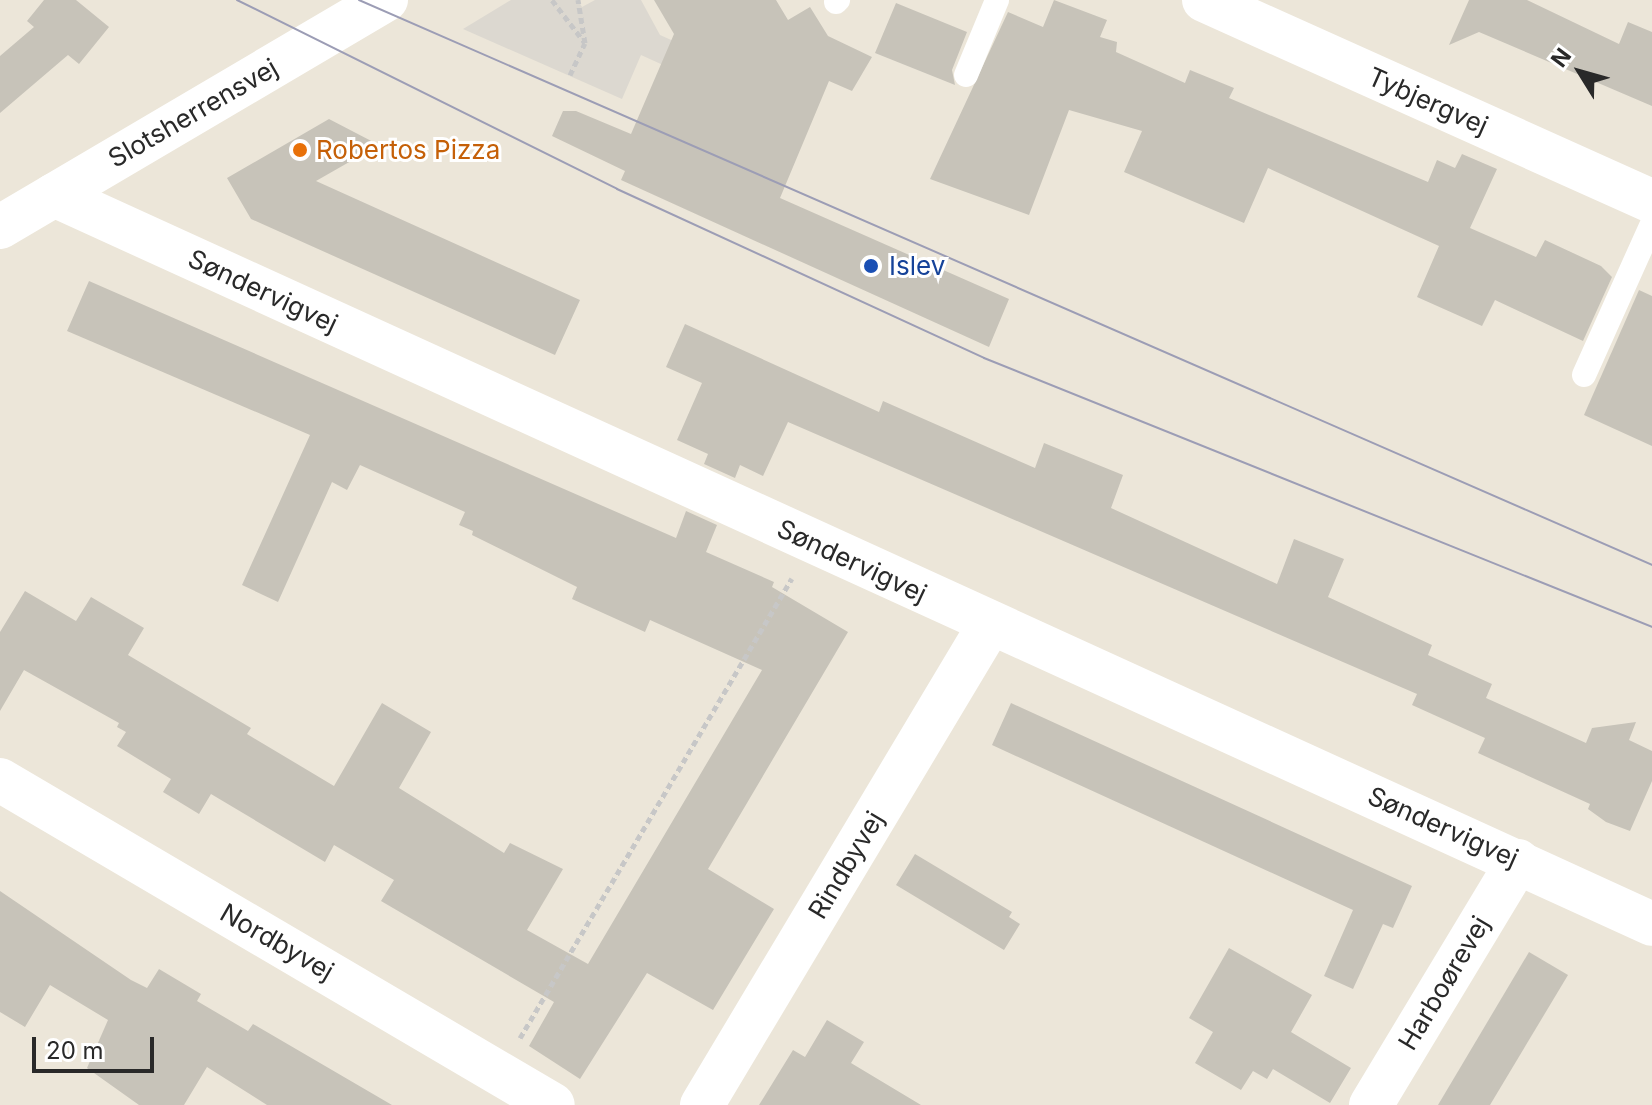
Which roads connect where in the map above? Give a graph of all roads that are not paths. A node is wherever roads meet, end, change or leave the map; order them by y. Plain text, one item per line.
1 (386, 0) edge
2 (997, 0) edge
3 (1204, 0) edge
4 (966, 75) dead end
5 (54, 195) junction
6 (1652, 201) edge
7 (1652, 224) edge
8 (0, 227) edge
9 (1584, 375) dead end
10 (990, 624) junction
11 (0, 780) edge
12 (1518, 861) junction
13 (1652, 924) edge
14 (553, 1105) edge
15 (702, 1105) edge
16 (1371, 1105) edge

1 - 5 street, Slotsherrensvej
2 - 4 lane
3 - 6 street, Tybjergvej
5 - 8 street, Slotsherrensvej
5 - 10 street, Søndervigvej
7 - 9 lane
10 - 12 street, Søndervigvej
10 - 15 street, Rindbyvej
11 - 14 street, Nordbyvej
12 - 13 street, Søndervigvej
12 - 16 street, Harboørevej

